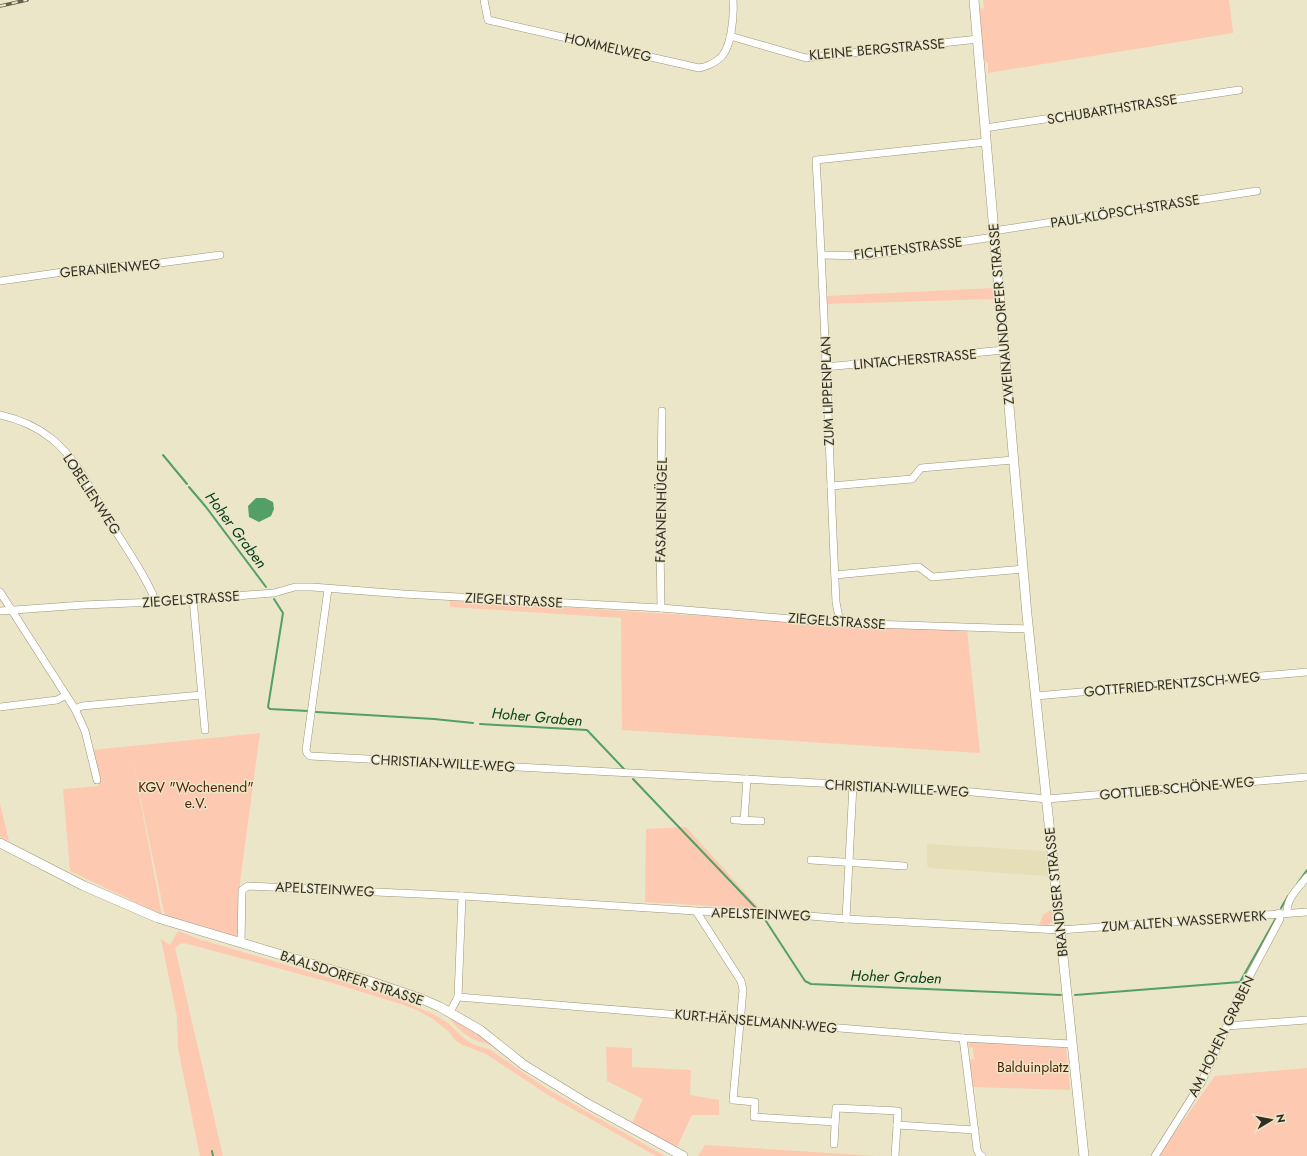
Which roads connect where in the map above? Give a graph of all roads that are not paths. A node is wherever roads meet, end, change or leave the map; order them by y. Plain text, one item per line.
1 (484, 0) edge
2 (733, 0) edge
3 (974, 0) edge
4 (730, 36) junction
5 (978, 39) junction
6 (1239, 90) dead end
7 (985, 128) junction
8 (986, 142) junction
9 (1257, 191) dead end
10 (994, 234) junction
11 (822, 255) junction
12 (220, 256) dead end
13 (0, 281) edge
14 (1004, 350) junction
15 (825, 367) junction
16 (662, 411) dead end
17 (0, 415) edge
18 (1013, 460) junction
19 (831, 486) junction
20 (1023, 569) junction
21 (835, 575) junction
22 (328, 589) junction
23 (0, 592) edge
24 (193, 599) junction
25 (156, 602) junction
26 (661, 608) junction
27 (10, 610) junction
28 (0, 611) edge
29 (840, 623) junction
30 (1028, 628) junction
31 (1307, 672) edge
32 (66, 695) junction
33 (201, 695) junction
34 (1036, 696) junction
35 (0, 707) edge
36 (75, 709) junction
37 (204, 730) dead end
38 (1307, 777) edge
39 (97, 780) dead end
40 (747, 780) junction
41 (853, 785) junction
42 (1047, 799) junction
43 (734, 820) dead end
44 (744, 821) junction
45 (761, 821) dead end
46 (0, 843) edge
47 (810, 860) dead end
48 (849, 862) junction
49 (904, 866) dead end
50 (1307, 877) edge
51 (462, 896) junction
52 (696, 911) junction
53 (1307, 912) edge
54 (1283, 913) junction
55 (846, 919) junction
56 (1060, 930) junction
57 (241, 943) junction
58 (458, 997) junction
59 (450, 1012) junction
60 (740, 1019) junction
61 (1307, 1020) edge
62 (1228, 1026) junction
63 (963, 1038) junction
64 (1071, 1044) junction
65 (835, 1122) junction
66 (896, 1125) junction
67 (975, 1130) junction
68 (834, 1144) dead end
69 (684, 1156) edge
70 (895, 1156) edge
71 (982, 1156) edge
72 (1084, 1156) edge
73 (1155, 1156) edge

1 - 4 street, HOMMELWEG
2 - 4 street
3 - 5 street, ZWEINAUNDORFER STRASSE
4 - 5 street, KLEINE BERGSTRASSE
5 - 7 street, ZWEINAUNDORFER STRASSE
6 - 7 street, SCHUBARTHSTRASSE
7 - 8 street, ZWEINAUNDORFER STRASSE
8 - 10 street, ZWEINAUNDORFER STRASSE
8 - 11 street, ZUM LIPPENPLAN
9 - 10 street, PAUL-KLÖPSCH-STRASSE
10 - 11 street, FICHTENSTRASSE
10 - 14 street, ZWEINAUNDORFER STRASSE
11 - 15 street, ZUM LIPPENPLAN
12 - 13 street, GERANIENWEG
14 - 15 street, LINTACHERSTRASSE
14 - 18 street, ZWEINAUNDORFER STRASSE
15 - 19 street, ZUM LIPPENPLAN
16 - 26 street, FASANENHÜGEL
17 - 25 street, LOBELIENWEG
18 - 19 street
18 - 20 street, ZWEINAUNDORFER STRASSE
19 - 21 street, ZUM LIPPENPLAN
20 - 21 street
20 - 30 street, ZWEINAUNDORFER STRASSE
21 - 29 street, ZUM LIPPENPLAN
22 - 24 street, ZIEGELSTRASSE
22 - 26 street, ZIEGELSTRASSE
22 - 40 street, CHRISTIAN-WILLE-WEG
23 - 27 street
24 - 25 street, ZIEGELSTRASSE
24 - 33 street
25 - 27 street, ZIEGELSTRASSE
26 - 29 street, ZIEGELSTRASSE
27 - 28 street, ZIEGELSTRASSE
27 - 32 street
29 - 30 street, ZIEGELSTRASSE
30 - 34 street, BRANDISER STRASSE
31 - 34 street, GOTTFRIED-RENTZSCH-WEG
32 - 35 street
32 - 36 street
33 - 36 street
33 - 37 street
34 - 42 street, BRANDISER STRASSE
36 - 39 street
38 - 42 street, GOTTLIEB-SCHÖNE-WEG
40 - 41 street, CHRISTIAN-WILLE-WEG
40 - 44 street
41 - 42 street, CHRISTIAN-WILLE-WEG
41 - 48 street
42 - 56 street, BRANDISER STRASSE
43 - 44 street
44 - 45 street
46 - 57 street, BAALSDORFER STRASSE
47 - 48 street
48 - 49 street
48 - 55 street
50 - 54 street, AM HOHEN GRABEN
51 - 52 street, APELSTEINWEG
51 - 57 street, APELSTEINWEG
51 - 58 street
52 - 55 street, APELSTEINWEG
52 - 60 street
53 - 54 street, ZUM ALTEN WASSERWERK
54 - 56 street, ZUM ALTEN WASSERWERK
54 - 62 street, AM HOHEN GRABEN
55 - 56 street, APELSTEINWEG
56 - 64 street, BRANDISER STRASSE
57 - 59 street, BAALSDORFER STRASSE
58 - 59 street
58 - 60 street, KURT-HÄNSELMANN-WEG
59 - 69 street, BAALSDORFER STRASSE
60 - 63 street, KURT-HÄNSELMANN-WEG
60 - 65 street
61 - 62 street
62 - 73 street, AM HOHEN GRABEN
63 - 64 street, KURT-HÄNSELMANN-WEG
63 - 67 street
64 - 72 street, BRANDISER STRASSE
65 - 66 street
65 - 68 street
66 - 67 street
66 - 70 street
67 - 71 street

